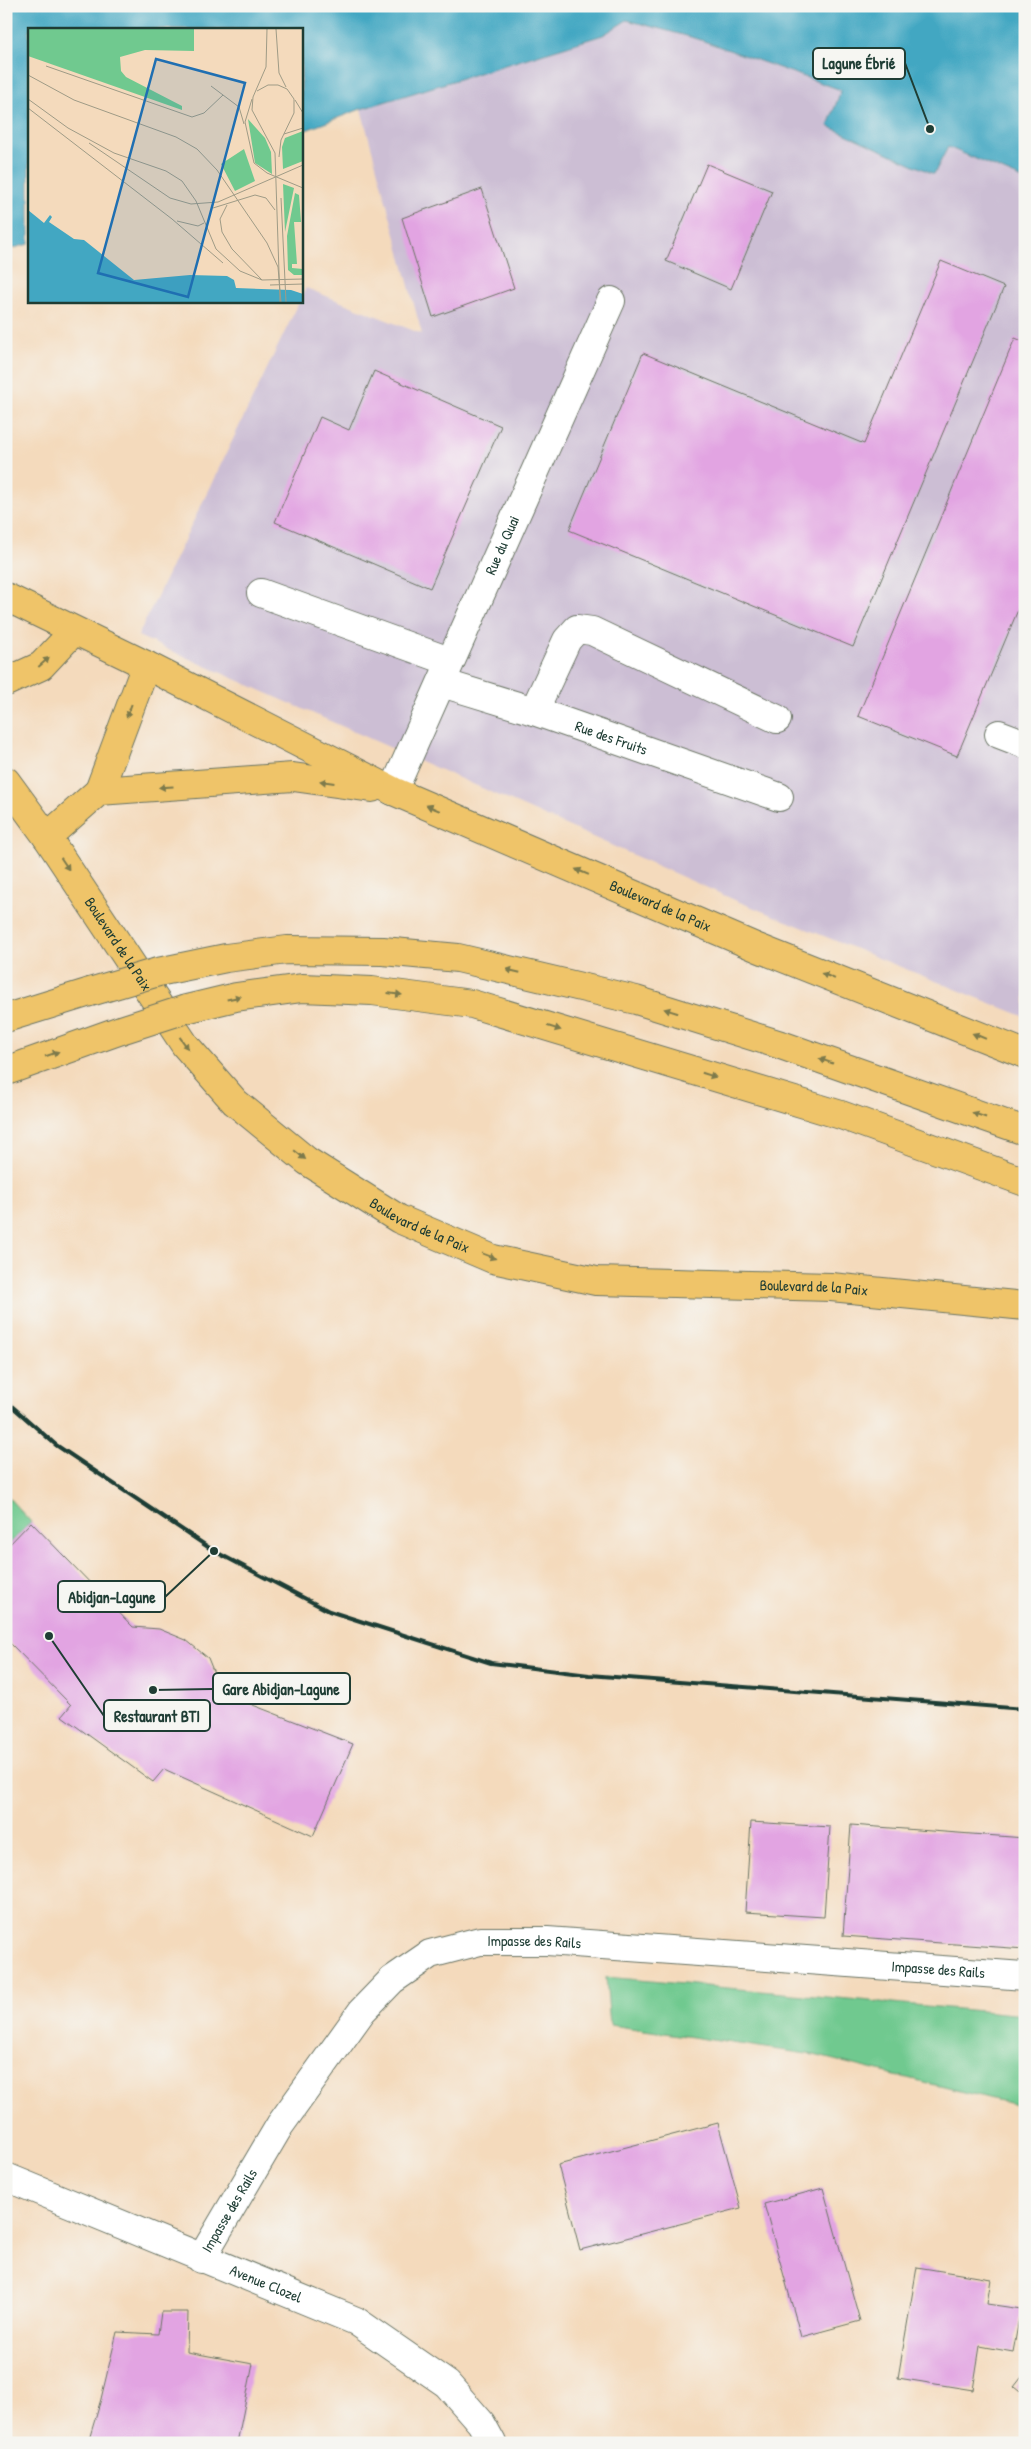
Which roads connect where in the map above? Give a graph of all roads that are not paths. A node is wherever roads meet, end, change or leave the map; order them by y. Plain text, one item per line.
1 (612, 301) dead end
2 (261, 593) dead end
3 (6, 597) edge
4 (74, 631) junction
5 (146, 665) junction
6 (446, 672) junction
7 (6, 682) edge
8 (534, 711) junction
9 (777, 718) dead end
10 (999, 734) dead end
11 (1025, 744) edge
12 (6, 781) edge
13 (393, 791) junction
14 (99, 792) junction
15 (779, 797) dead end
16 (46, 837) junction
17 (6, 1018) edge
18 (1025, 1054) edge
19 (6, 1071) edge
20 (1025, 1131) edge
21 (1025, 1182) edge
22 (1025, 1306) edge
23 (1025, 1976) edge
24 (6, 2177) edge
25 (201, 2259) junction
26 (492, 2443) edge

1 - 6 street, Rue du Quai
2 - 6 street, Rue des Fruits
3 - 4 main road, Boulevard de la Paix
4 - 5 main road, Boulevard de la Paix
7 -> 4 main road
5 - 13 main road, Boulevard de la Paix
5 -> 14 main road
6 - 8 street, Rue des Fruits
6 - 13 street, Rue du Quai
8 - 9 street
8 - 15 street, Rue des Fruits
10 - 11 street
12 - 16 main road, Boulevard de la Paix
13 -> 14 main road
18 -> 13 main road, Boulevard de la Paix
14 - 16 main road
16 -> 22 main road, Boulevard de la Paix
20 -> 17 main road, bridge
19 -> 21 main road, bridge
23 - 25 street, Impasse des Rails
24 - 25 street, Avenue Clozel
25 - 26 street, Avenue Clozel

